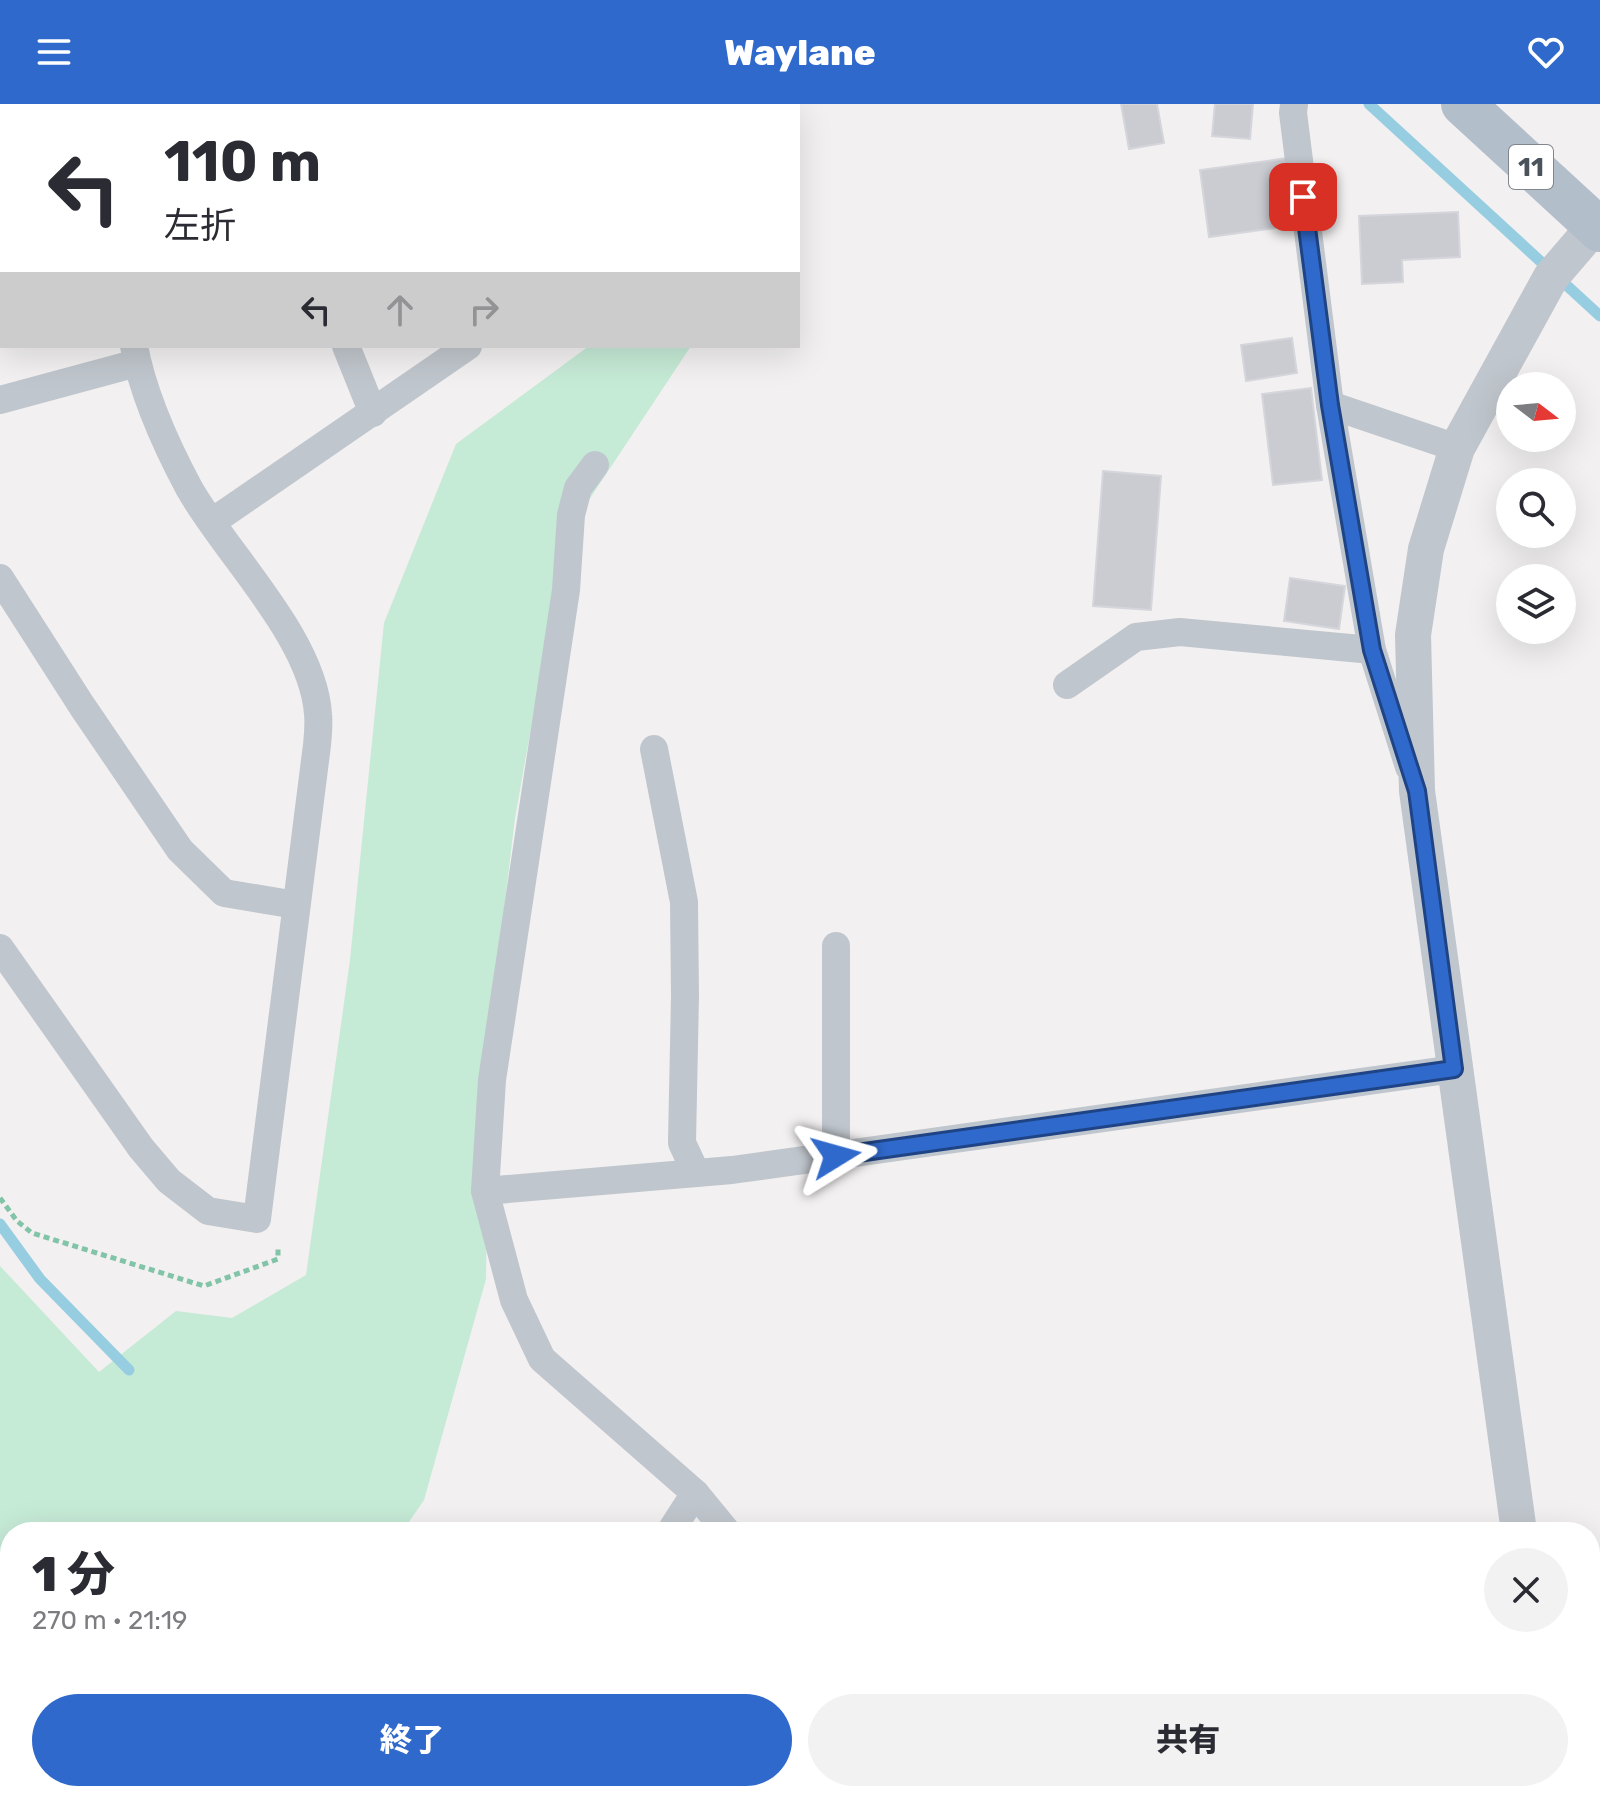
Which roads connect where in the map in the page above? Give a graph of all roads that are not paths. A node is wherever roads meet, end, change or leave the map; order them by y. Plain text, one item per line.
1 (1294, 104) edge
2 (1463, 104) edge
3 (1598, 225) edge
4 (347, 348) edge
5 (465, 348) edge
6 (136, 354) edge
7 (0, 400) edge
8 (1330, 405) junction
9 (373, 413) junction
10 (1457, 448) junction
11 (595, 465) dead end
12 (212, 522) junction
13 (0, 578) edge
14 (1372, 650) junction
15 (1067, 685) dead end
16 (654, 749) dead end
17 (1417, 791) junction
18 (296, 905) junction
19 (836, 946) dead end
20 (0, 948) edge
21 (1454, 1069) junction
22 (836, 1156) junction
23 (696, 1173) junction
24 (485, 1191) junction
25 (695, 1493) junction
26 (676, 1522) edge
27 (719, 1522) edge
28 (1518, 1522) edge

1 - 8 street
2 - 3 main road, 11
3 - 10 street
4 - 9 street
5 - 9 street
6 - 7 street
6 - 12 street
8 - 10 street
8 - 14 street
9 - 12 street
10 - 17 street
11 - 24 street
12 - 18 street
13 - 18 street
14 - 15 street
14 - 17 street
16 - 23 street
17 - 21 street
18 - 20 street
19 - 22 street
21 - 22 street
21 - 28 street
22 - 23 street
23 - 24 street
24 - 25 street
25 - 26 street
25 - 27 street

